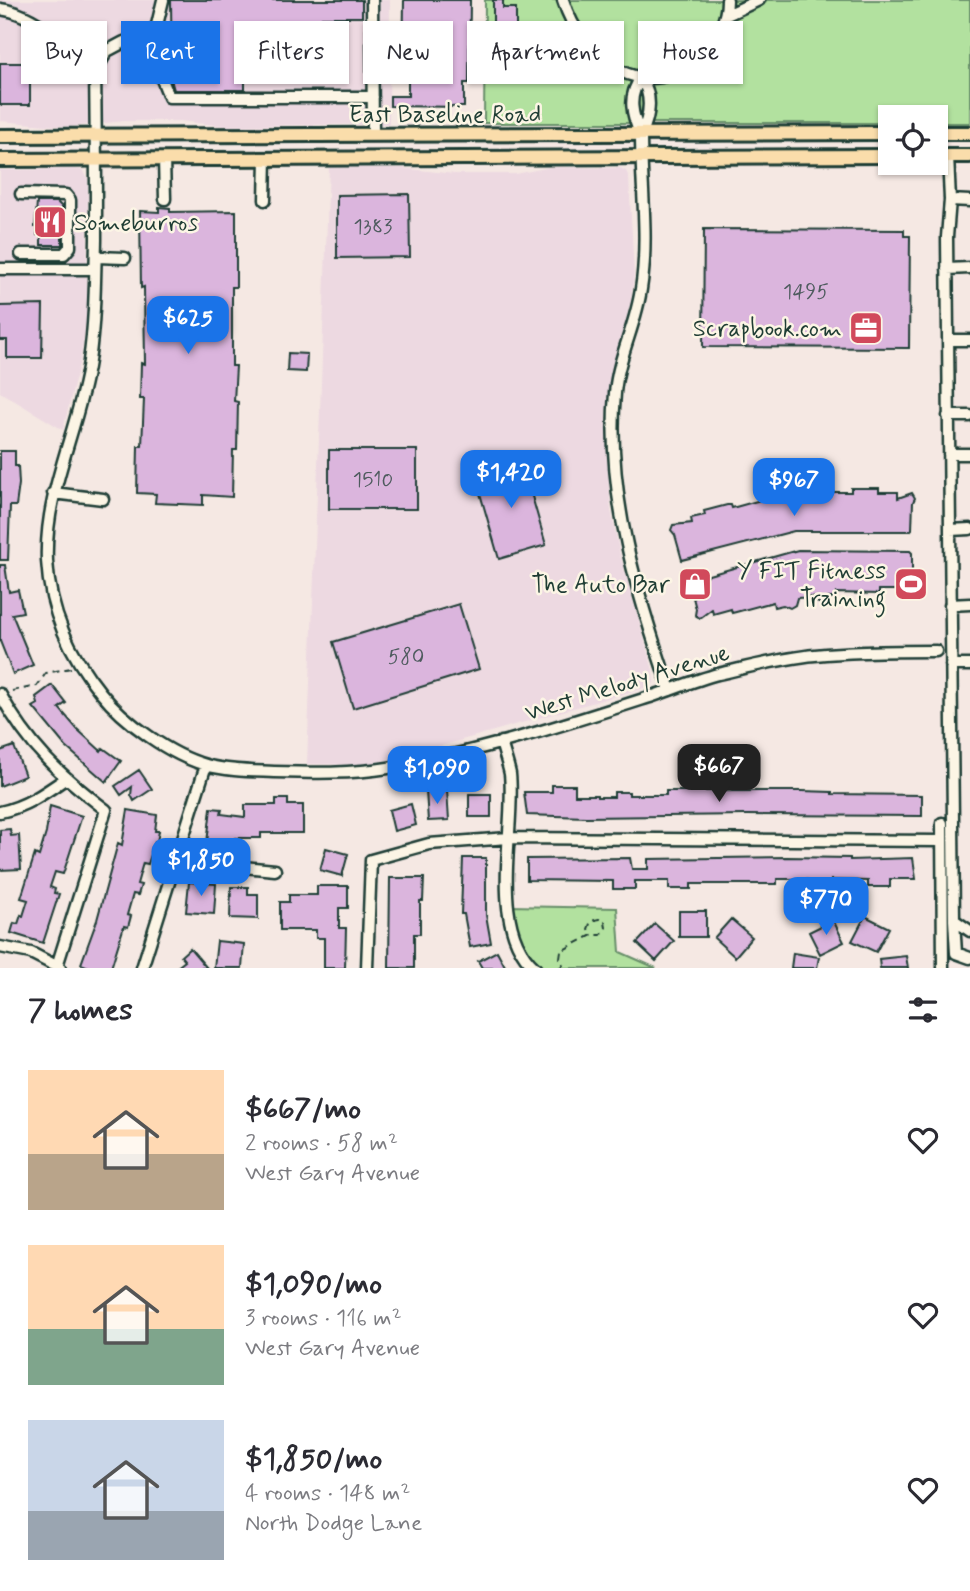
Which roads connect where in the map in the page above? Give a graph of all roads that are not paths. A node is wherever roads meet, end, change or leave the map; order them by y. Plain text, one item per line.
1 (163, 0) edge
2 (372, 0) edge
3 (563, 0) edge
4 (727, 0) edge
5 (759, 0) edge
6 (0, 9) edge
7 (727, 15) junction
8 (34, 21) edge
9 (158, 21) edge
10 (723, 21) edge
11 (638, 77) edge
12 (638, 83) edge
13 (95, 84) edge
14 (164, 84) edge
15 (646, 84) edge
16 (373, 97) junction
17 (948, 133) edge
18 (970, 133) edge
19 (878, 134) edge
20 (373, 135) junction
21 (0, 136) edge
22 (18, 136) junction
23 (0, 142) edge
24 (641, 145) junction
25 (97, 148) junction
26 (878, 155) edge
27 (948, 156) edge
28 (970, 156) edge
29 (266, 158) junction
30 (164, 159) junction
31 (0, 160) edge
32 (945, 175) edge
33 (21, 194) dead end
34 (165, 200) dead end
35 (265, 200) dead end
36 (950, 200) junction
37 (970, 201) edge
38 (21, 254) dead end
39 (125, 258) dead end
40 (96, 263) junction
41 (970, 268) edge
42 (0, 269) edge
43 (947, 269) junction
44 (948, 340) junction
45 (970, 340) edge
46 (948, 416) junction
47 (970, 416) edge
48 (949, 454) junction
49 (970, 454) edge
50 (53, 493) junction
51 (103, 499) dead end
52 (970, 529) edge
53 (950, 530) junction
54 (970, 604) edge
55 (950, 605) junction
56 (936, 651) dead end
57 (951, 665) junction
58 (970, 665) edge
59 (670, 690) junction
60 (1, 695) edge
61 (502, 743) junction
62 (206, 765) junction
63 (65, 779) junction
64 (0, 813) edge
65 (942, 823) dead end
66 (508, 838) junction
67 (941, 841) junction
68 (177, 857) junction
69 (275, 870) dead end
70 (954, 920) junction
71 (970, 931) edge
72 (0, 947) edge
73 (970, 958) edge
74 (59, 967) edge
75 (142, 968) edge
76 (367, 968) edge
77 (535, 968) edge
78 (943, 968) edge

1 - 9 street
2 - 16 street
3 - 11 street
4 - 7 street
5 - 7 street
6 - 8 street
7 - 10 street
12 - 24 street
13 - 25 street, West Melody Avenue
14 - 16 street
15 - 24 street
16 - 20 street
17 - 18 main road
19 - 24 main road, East Baseline Road
20 - 24 main road, East Baseline Road
20 - 25 main road, East Baseline Road
21 - 22 main road, East Baseline Road
22 - 23 main road
22 - 25 main road, East Baseline Road
24 - 26 main road, East Baseline Road
24 - 29 main road, East Baseline Road
24 - 59 street
25 - 30 main road, East Baseline Road
25 - 31 main road, East Baseline Road
25 - 40 street, West Melody Avenue
27 - 28 main road
29 - 30 main road, East Baseline Road
29 - 35 street
30 - 34 street
32 - 36 street
33 - 38 street
36 - 37 street
36 - 43 street
39 - 40 street
40 - 42 street
40 - 50 street, West Melody Avenue
41 - 43 street
43 - 44 street
44 - 45 street
44 - 46 street
46 - 47 street
46 - 48 street
48 - 49 street
48 - 53 street
50 - 51 street
50 - 62 street, West Melody Avenue
52 - 53 street
53 - 55 street
54 - 55 street
55 - 57 street
56 - 59 street, West Melody Avenue
57 - 58 street
57 - 70 street
59 - 61 street, West Melody Avenue
60 - 63 street
61 - 62 street, West Melody Avenue
61 - 66 street
62 - 68 street
63 - 64 street
63 - 74 street
65 - 67 street
66 - 67 street
66 - 76 street
66 - 77 street
67 - 78 street
68 - 69 street
68 - 75 street
70 - 71 street
70 - 73 street
72 - 74 street

